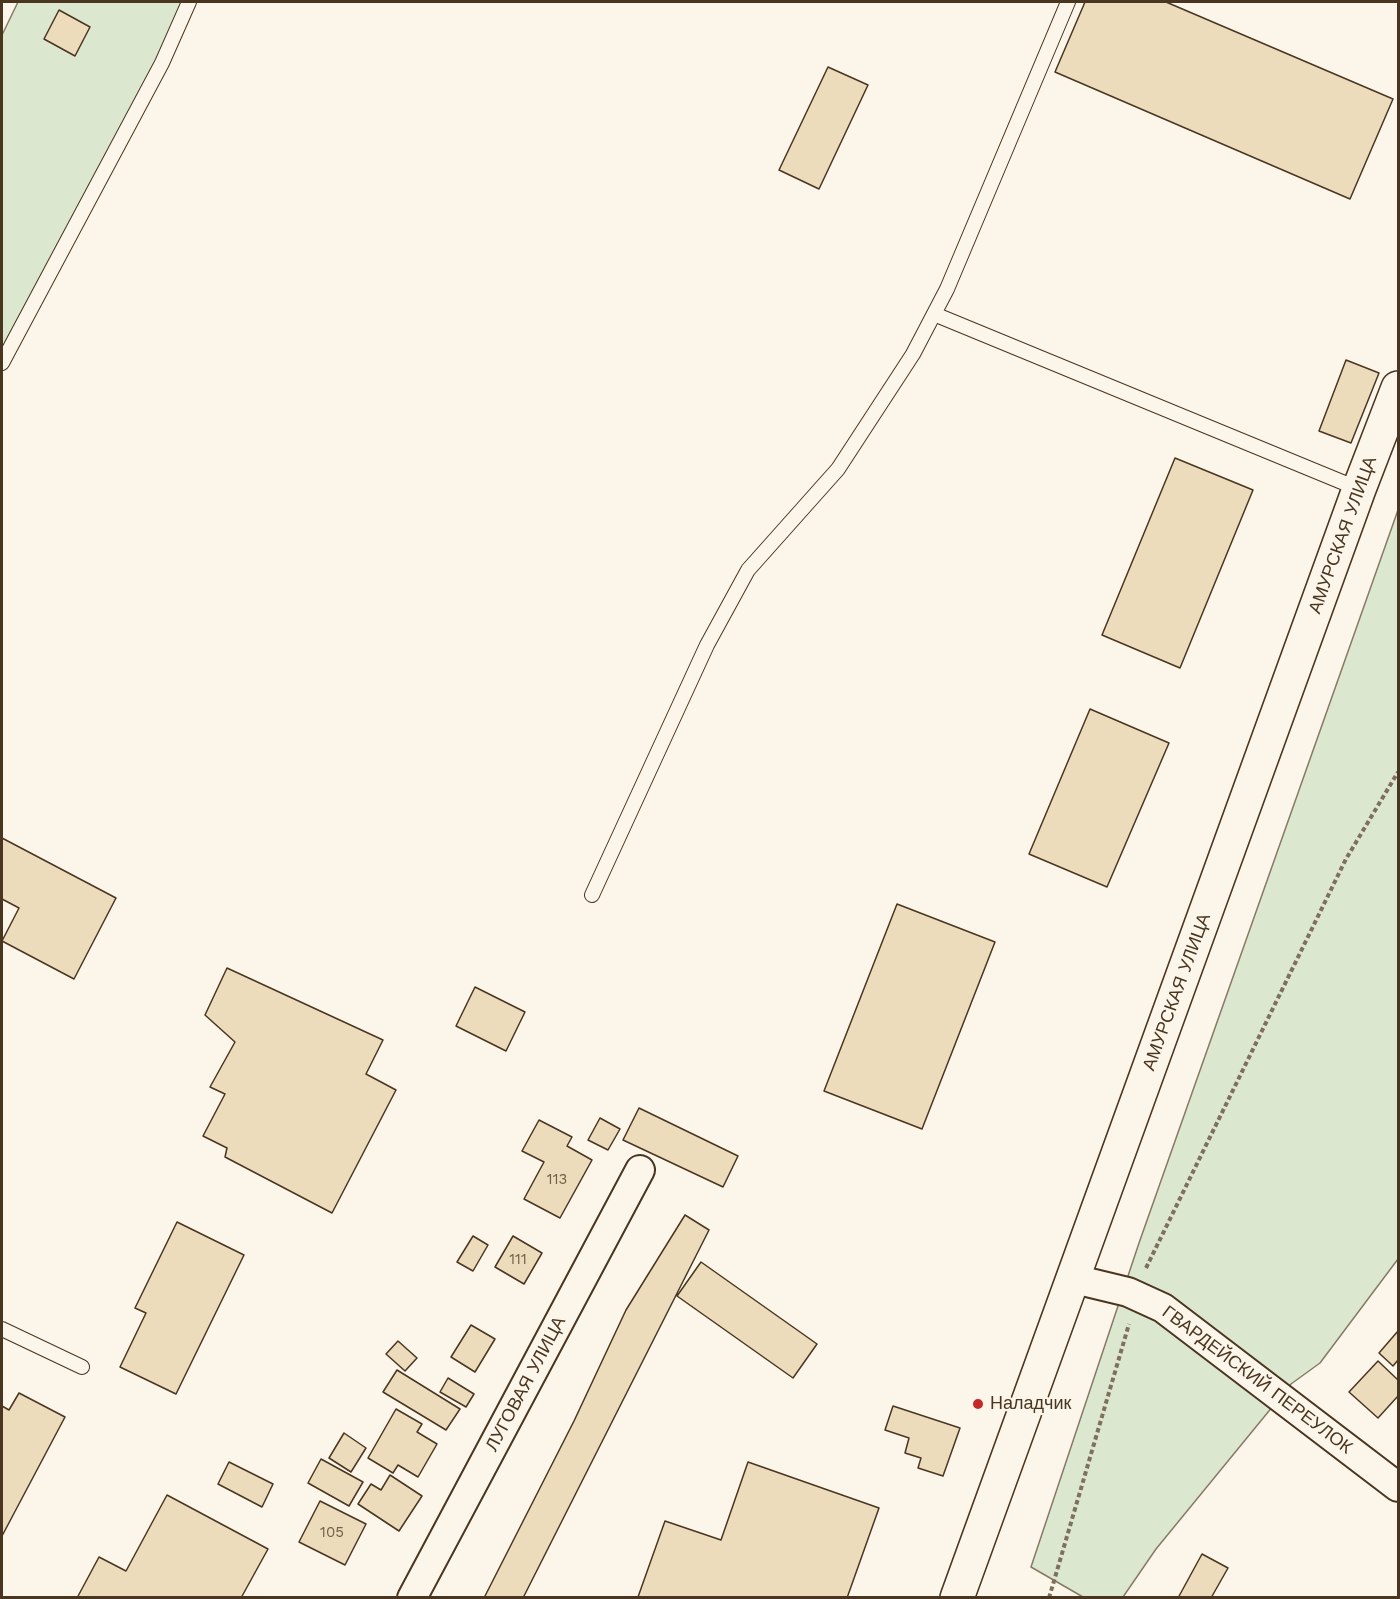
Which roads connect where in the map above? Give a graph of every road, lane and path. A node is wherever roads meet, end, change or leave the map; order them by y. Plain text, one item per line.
1 (189, 2) edge
2 (1068, 2) edge
3 (934, 314) junction
4 (2, 363) edge
5 (1398, 388) edge
6 (1359, 489) junction
7 (1398, 772) edge
8 (592, 895) dead end
9 (640, 1170) dead end
10 (1074, 1279) junction
11 (1137, 1295) junction
12 (2, 1329) edge
13 (82, 1367) dead end
14 (1398, 1487) edge
15 (412, 1598) edge
16 (957, 1598) edge
17 (1049, 1598) edge

1 - 4 lane
2 - 3 lane
3 - 6 lane
3 - 8 lane
5 - 6 street, АМУРСКАЯ УЛИЦА
6 - 10 street, АМУРСКАЯ УЛИЦА
7 - 11 path
9 - 15 street, ЛУГОВАЯ УЛИЦА
10 - 11 street, ГВАРДЕЙСКИЙ ПЕРЕУЛОК
10 - 16 street, АМУРСКАЯ УЛИЦА
11 - 14 street, ГВАРДЕЙСКИЙ ПЕРЕУЛОК
11 - 17 path
12 - 13 lane

